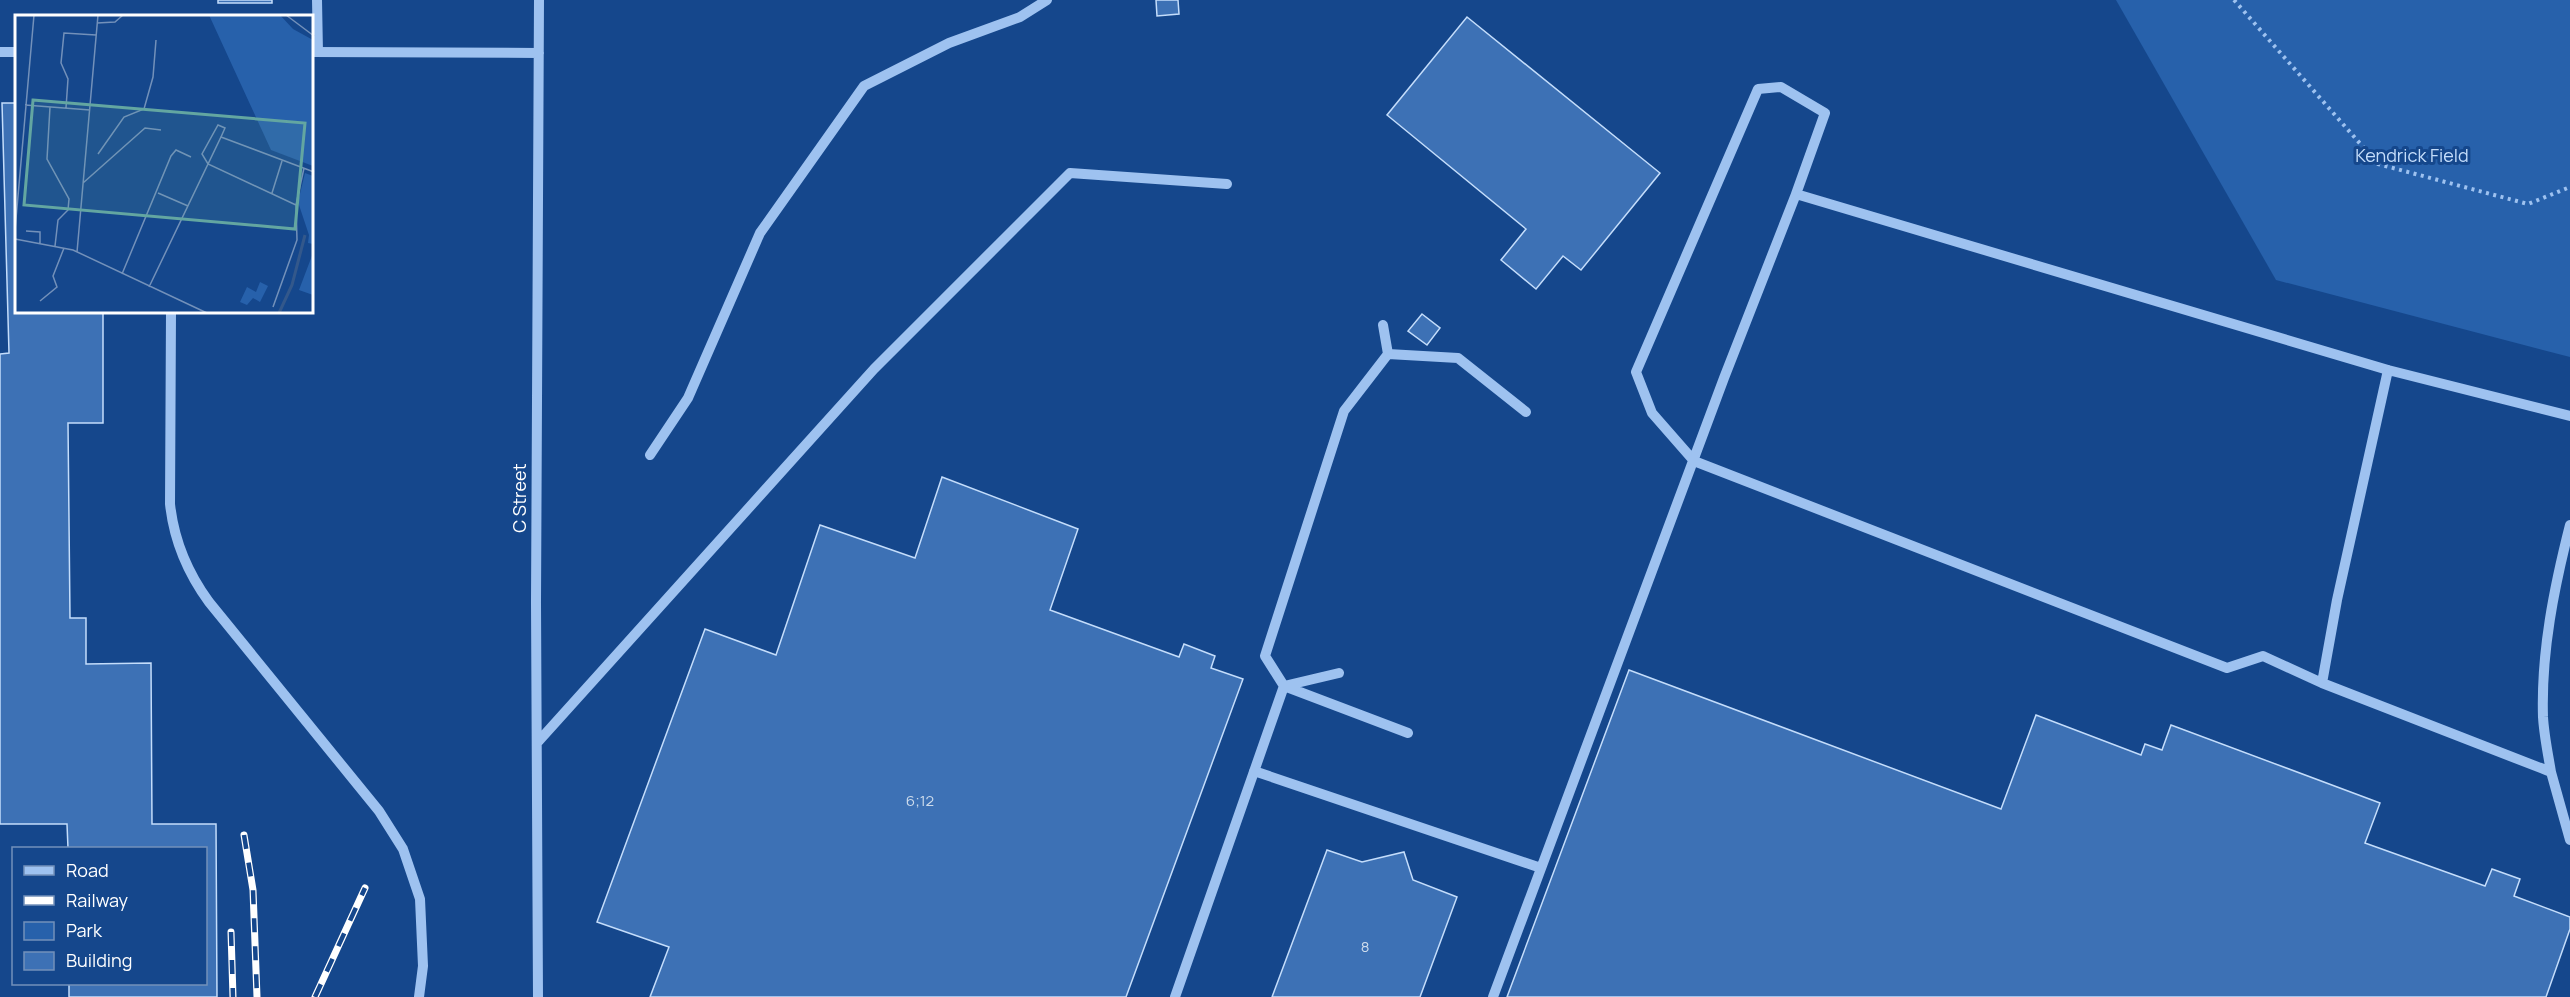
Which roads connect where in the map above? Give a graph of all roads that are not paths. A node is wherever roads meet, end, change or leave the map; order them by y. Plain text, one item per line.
1 (317, 0) edge
2 (539, 0) edge
3 (1047, 0) edge
4 (315, 52) edge
5 (539, 54) junction
6 (1227, 184) dead end
7 (1796, 194) junction
8 (171, 314) edge
9 (1383, 325) dead end
10 (1388, 354) junction
11 (2388, 370) junction
12 (1526, 412) dead end
13 (2570, 416) edge
14 (650, 455) dead end
15 (1694, 461) junction
16 (2570, 525) edge
17 (1339, 673) dead end
18 (2322, 683) junction
19 (1284, 686) junction
20 (1408, 733) dead end
21 (537, 743) junction
22 (1254, 771) junction
23 (2551, 772) junction
24 (2570, 840) edge
25 (1541, 868) junction
26 (419, 997) edge
27 (538, 997) edge
28 (1175, 997) edge
29 (1493, 997) edge

1 - 4 street
2 - 5 street, C Street
3 - 14 street
4 - 5 street
5 - 21 street, C Street
6 - 21 street
7 - 11 street
7 - 15 street
7 - 15 street
8 - 26 street
9 - 10 street
10 - 12 street
10 - 19 street
11 - 13 street
11 - 18 street
15 - 18 street
15 - 25 street
16 - 23 street
17 - 19 street
18 - 23 street
19 - 20 street
19 - 22 street
21 - 27 street, C Street
22 - 25 street
22 - 28 street
23 - 24 street
25 - 29 street

